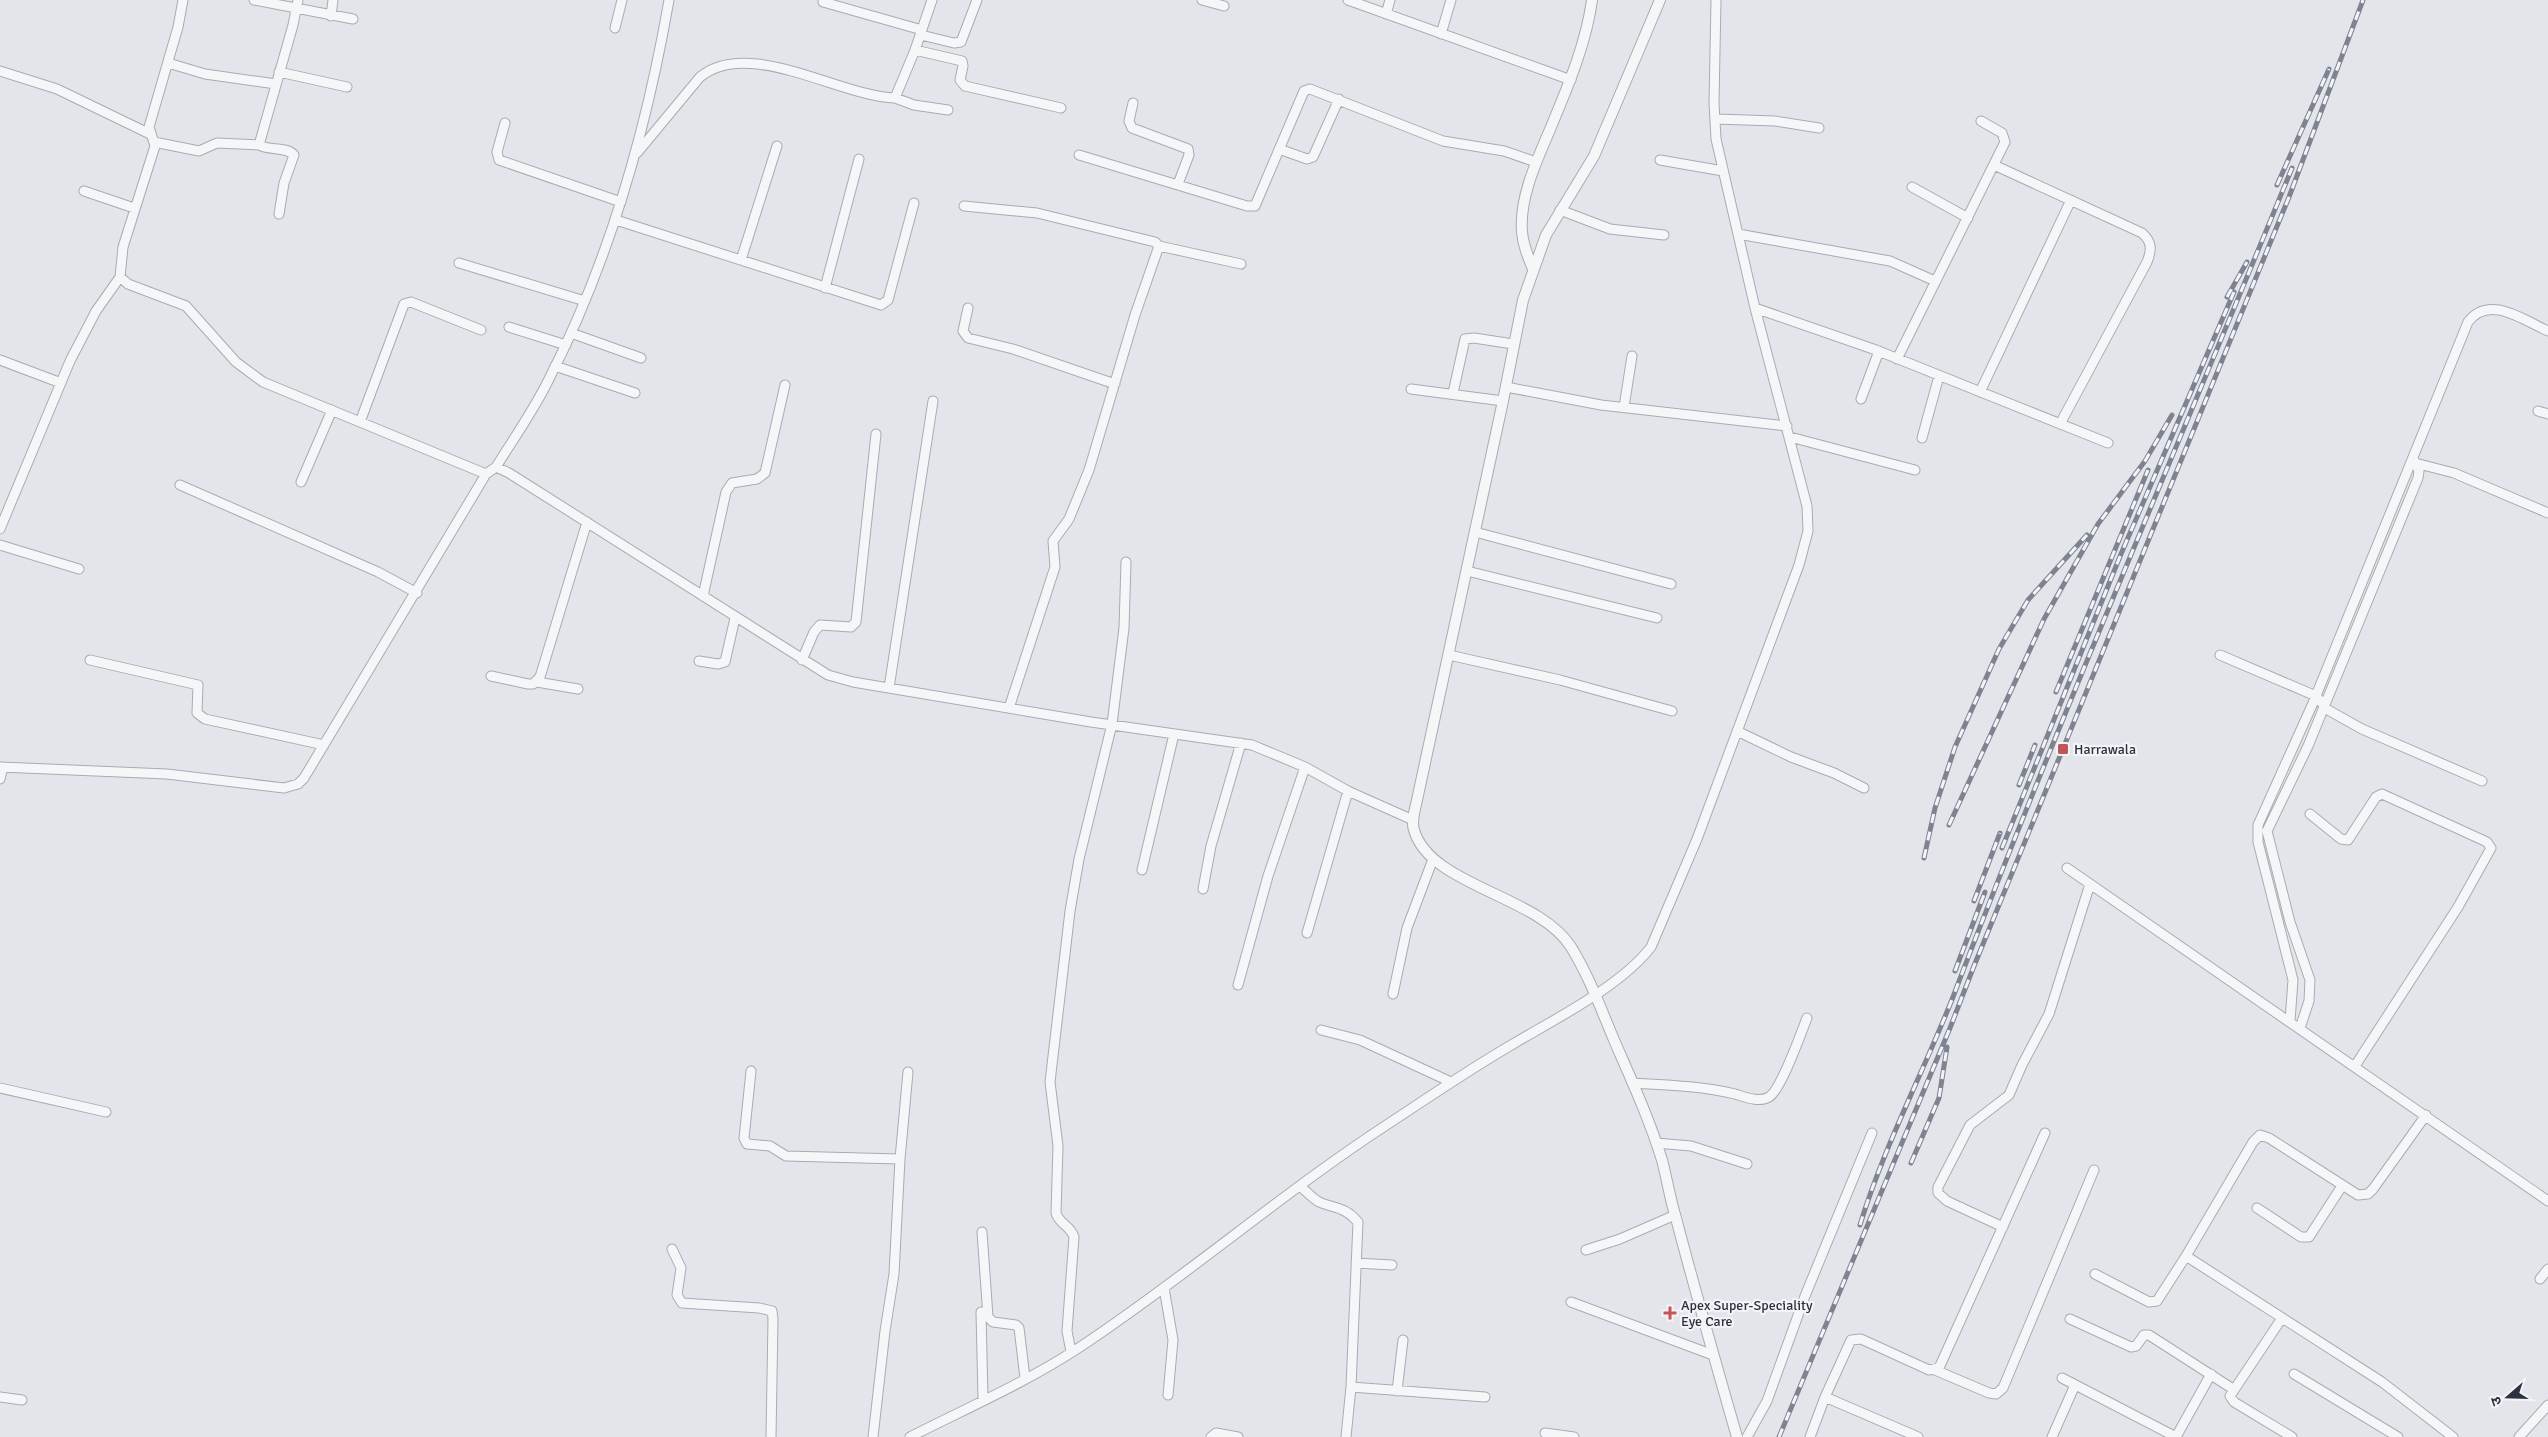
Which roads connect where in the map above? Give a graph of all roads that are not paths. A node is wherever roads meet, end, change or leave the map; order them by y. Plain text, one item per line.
1 (183, 0) edge
2 (254, 0) edge
3 (333, 0) edge
4 (622, 0) edge
5 (669, 0) edge
6 (932, 0) edge
7 (977, 0) edge
8 (1202, 0) edge
9 (1348, 0) edge
10 (1390, 0) edge
11 (1451, 0) edge
12 (1592, 0) edge
13 (1660, 0) edge
14 (1716, 0) edge
15 (823, 2) dead end
16 (297, 5) edge
17 (1224, 6) dead end
18 (1386, 14) junction
19 (331, 16) junction
20 (352, 19) dead end
21 (615, 28) dead end
22 (921, 32) junction
23 (1441, 34) junction
24 (915, 50) junction
25 (168, 63) junction
26 (0, 71) edge
27 (279, 72) junction
28 (1571, 80) junction
29 (276, 84) junction
30 (347, 87) dead end
31 (894, 98) junction
32 (1339, 99) junction
33 (1133, 103) dead end
34 (1060, 108) dead end
35 (948, 110) dead end
36 (1714, 119) junction
37 (1982, 121) dead end
38 (505, 122) dead end
39 (1819, 128) dead end
40 (152, 138) junction
41 (259, 145) junction
42 (778, 146) dead end
43 (1279, 149) junction
44 (1079, 155) dead end
45 (635, 156) junction
46 (859, 159) dead end
47 (1660, 160) dead end
48 (1536, 162) junction
49 (1994, 165) junction
50 (1723, 171) junction
51 (1178, 184) junction
52 (1912, 187) dead end
53 (84, 192) dead end
54 (2071, 200) junction
55 (621, 202) junction
56 (914, 202) dead end
57 (964, 206) dead end
58 (134, 208) junction
59 (1560, 210) junction
60 (279, 214) dead end
61 (1968, 218) junction
62 (616, 220) junction
63 (1738, 234) junction
64 (1664, 235) dead end
65 (1159, 246) junction
66 (740, 260) junction
67 (459, 264) dead end
68 (1241, 264) dead end
69 (1533, 269) junction
70 (120, 277) junction
71 (1935, 281) junction
72 (825, 288) junction
73 (585, 301) junction
74 (968, 308) dead end
75 (1755, 308) junction
76 (509, 328) dead end
77 (480, 330) dead end
78 (2548, 331) edge
79 (572, 333) junction
80 (1513, 344) junction
81 (566, 345) junction
82 (1879, 351) junction
83 (1632, 356) dead end
84 (641, 358) dead end
85 (1897, 359) junction
86 (0, 360) edge
87 (555, 366) junction
88 (1939, 376) junction
89 (61, 383) junction
90 (1115, 384) junction
91 (786, 386) dead end
92 (1506, 387) junction
93 (1411, 389) dead end
94 (1980, 392) junction
95 (636, 393) dead end
96 (1453, 393) junction
97 (1861, 399) dead end
98 (933, 401) dead end
99 (1503, 401) junction
100 (1624, 407) junction
101 (332, 410) junction
102 (2538, 411) dead end
103 (2548, 414) edge
104 (360, 422) junction
105 (2060, 424) junction
106 (1787, 426) junction
107 (876, 434) dead end
108 (1790, 436) junction
109 (1922, 438) dead end
110 (2108, 443) dead end
111 (2414, 461) junction
112 (496, 467) junction
113 (1915, 470) dead end
114 (486, 474) junction
115 (301, 482) dead end
116 (180, 485) dead end
117 (2548, 513) edge
118 (3, 515) edge
119 (587, 522) junction
120 (0, 529) edge
121 (1475, 532) junction
122 (0, 545) edge
123 (1126, 562) dead end
124 (79, 569) dead end
125 (1467, 570) junction
126 (1671, 584) dead end
127 (416, 593) junction
128 (702, 596) junction
129 (735, 618) junction
130 (1657, 618) dead end
131 (1449, 655) junction
132 (2220, 655) dead end
133 (90, 660) dead end
134 (802, 660) junction
135 (700, 661) dead end
136 (491, 676) dead end
137 (536, 682) junction
138 (888, 688) junction
139 (578, 689) dead end
140 (2316, 696) junction
141 (2324, 706) junction
142 (1009, 708) junction
143 (1672, 711) dead end
144 (1112, 724) junction
145 (1737, 731) junction
146 (1174, 734) junction
147 (1241, 743) junction
148 (324, 745) junction
149 (1, 767) edge
150 (1304, 767) junction
151 (0, 779) edge
152 (2482, 781) dead end
153 (1864, 788) dead end
154 (1348, 791) junction
155 (2310, 814) dead end
156 (1413, 820) junction
157 (2256, 832) junction
158 (2267, 833) junction
159 (1433, 858) junction
160 (2066, 868) dead end
161 (1142, 870) dead end
162 (2090, 884) junction
163 (1203, 889) dead end
164 (1307, 933) dead end
165 (1238, 985) dead end
166 (1392, 994) dead end
167 (1595, 995) junction
168 (1808, 1018) dead end
169 (2290, 1021) junction
170 (2300, 1028) junction
171 (1321, 1030) dead end
172 (2355, 1066) junction
173 (751, 1071) dead end
174 (908, 1072) dead end
175 (1451, 1082) junction
176 (1632, 1083) junction
177 (0, 1088) edge
178 (106, 1112) dead end
179 (2426, 1115) junction
180 (1872, 1133) dead end
181 (2045, 1133) dead end
182 (1656, 1143) junction
183 (900, 1159) junction
184 (1747, 1164) dead end
185 (2094, 1170) dead end
186 (1300, 1186) junction
187 (2342, 1186) junction
188 (2548, 1201) edge
189 (2257, 1208) dead end
190 (1675, 1215) junction
191 (2003, 1227) junction
192 (982, 1232) dead end
193 (672, 1249) dead end
194 (1586, 1250) dead end
195 (2186, 1256) junction
196 (1356, 1263) junction
197 (1392, 1265) dead end
198 (2548, 1269) edge
199 (2095, 1274) dead end
200 (2540, 1279) dead end
201 (1164, 1288) junction
202 (1571, 1302) dead end
203 (981, 1312) dead end
204 (2282, 1318) junction
205 (2070, 1319) dead end
206 (1403, 1340) dead end
207 (1072, 1352) junction
208 (1713, 1355) junction
209 (1935, 1370) junction
210 (2211, 1374) junction
211 (2294, 1374) dead end
212 (1025, 1378) junction
213 (2062, 1378) dead end
214 (2075, 1384) junction
215 (1352, 1387) junction
216 (2233, 1389) junction
217 (1397, 1391) junction
218 (1168, 1395) dead end
219 (0, 1397) edge
220 (1485, 1397) dead end
221 (1824, 1397) junction
222 (22, 1400) dead end
223 (983, 1400) junction
224 (2548, 1405) edge
225 (926, 1433) edge
226 (1545, 1433) dead end
227 (771, 1437) edge
228 (872, 1437) edge
229 (910, 1437) edge
230 (1210, 1437) edge
231 (1238, 1437) edge
232 (1346, 1437) edge
233 (1574, 1437) edge
234 (1737, 1437) edge
235 (1747, 1437) edge
236 (1810, 1437) edge
237 (1918, 1437) edge
238 (2052, 1437) edge
239 (2292, 1437) edge
240 (2398, 1437) edge
241 (2453, 1437) edge
242 (2519, 1437) edge

1 - 25 street
2 - 16 street
3 - 19 street
4 - 21 street
5 - 45 street
6 - 22 street
7 - 22 street
8 - 17 street
9 - 18 street
10 - 18 street
11 - 23 street
12 - 28 street
13 - 59 street
14 - 36 street
15 - 22 street
16 - 19 street
16 - 27 street
18 - 23 street
19 - 20 street
22 - 24 street
23 - 28 street
24 - 31 street
24 - 34 street
25 - 29 street
25 - 40 street
26 - 40 street
27 - 29 street
27 - 30 street
28 - 48 street
29 - 41 street
31 - 35 street
31 - 45 street
32 - 43 street
32 - 43 street
32 - 48 street
33 - 51 street
36 - 39 street
36 - 50 street
37 - 49 street
38 - 55 street
40 - 41 street
40 - 58 street
41 - 60 street
42 - 66 street
43 - 51 street
44 - 51 street
45 - 55 street
46 - 72 street
47 - 50 street
48 - 69 street
49 - 54 street
49 - 61 street
50 - 63 street
52 - 61 street
53 - 58 street
54 - 94 street
54 - 105 street
55 - 62 street
56 - 72 street
57 - 65 street
58 - 70 street
59 - 64 street
59 - 69 street
61 - 71 street
62 - 66 street
62 - 73 street
63 - 71 street
63 - 75 street
65 - 68 street
65 - 90 street
66 - 72 street
67 - 73 street
69 - 80 street
70 - 89 street
70 - 101 street
71 - 85 street
73 - 79 street
74 - 90 street
75 - 82 street
75 - 106 street
76 - 81 street
77 - 104 street
78 - 111 street
79 - 81 street
79 - 84 street
80 - 92 street
80 - 96 street
81 - 87 street
82 - 85 street
82 - 97 street
83 - 100 street
85 - 88 street
86 - 89 street
87 - 95 street
87 - 112 street
88 - 94 street
88 - 109 street
89 - 118 street
90 - 142 street
91 - 128 street
92 - 99 street
92 - 100 street
93 - 96 street
94 - 105 street
96 - 99 street
98 - 138 street
99 - 121 street
100 - 106 street
101 - 104 street
101 - 115 street
102 - 103 street
104 - 114 street
105 - 110 street
106 - 108 street
107 - 134 street
108 - 113 street
108 - 145 street
111 - 117 street
111 - 140 street
111 - 141 street
112 - 114 street
112 - 119 street
114 - 127 street
116 - 127 street
118 - 120 street
119 - 128 street
119 - 137 street
121 - 125 street
121 - 126 street
122 - 124 street
123 - 144 street
125 - 130 street
125 - 131 street
127 - 148 street
128 - 129 street
129 - 134 street
129 - 135 street
131 - 143 street
131 - 156 street
132 - 140 street
133 - 148 street
134 - 138 street
136 - 137 street
137 - 139 street
138 - 142 street
140 - 141 street
140 - 157 street
141 - 152 street
141 - 158 street
142 - 144 street
144 - 146 street
144 - 207 street
145 - 153 street
145 - 167 street
146 - 147 street
146 - 161 street
147 - 150 street
147 - 163 street
148 - 149 street
149 - 151 street
150 - 154 street
150 - 165 street
154 - 156 street
154 - 164 street
155 - 172 street
156 - 159 street
157 - 158 street
157 - 169 street
158 - 170 street
159 - 166 street
159 - 167 street
160 - 162 street
162 - 169 street
162 - 191 street
167 - 175 street
167 - 176 street
168 - 176 street
169 - 170 street
170 - 172 street
171 - 175 street
172 - 179 street
173 - 183 street
174 - 183 street
175 - 186 street
176 - 182 street
177 - 178 street
179 - 187 street
179 - 188 street
180 - 235 street
181 - 191 street
182 - 184 street
182 - 190 street
183 - 228 street
185 - 209 street
186 - 196 street
186 - 201 street
187 - 189 street
187 - 195 street
190 - 194 street
190 - 208 street
191 - 209 street
192 - 212 street
193 - 227 street
195 - 199 street
195 - 204 street
196 - 197 street
196 - 215 street
198 - 200 street
201 - 207 street
201 - 218 street
202 - 208 street
203 - 223 street
204 - 216 street
204 - 241 street
205 - 210 street
206 - 217 street
207 - 212 street
208 - 234 street
209 - 221 street
210 - 214 street
210 - 216 street
211 - 240 street
212 - 223 street
213 - 214 street
214 - 238 street
215 - 217 street
215 - 232 street
216 - 239 street
217 - 220 street
219 - 222 street
221 - 236 street
221 - 237 street
223 - 225 street
224 - 242 street
225 - 229 street
226 - 233 street
230 - 231 street

